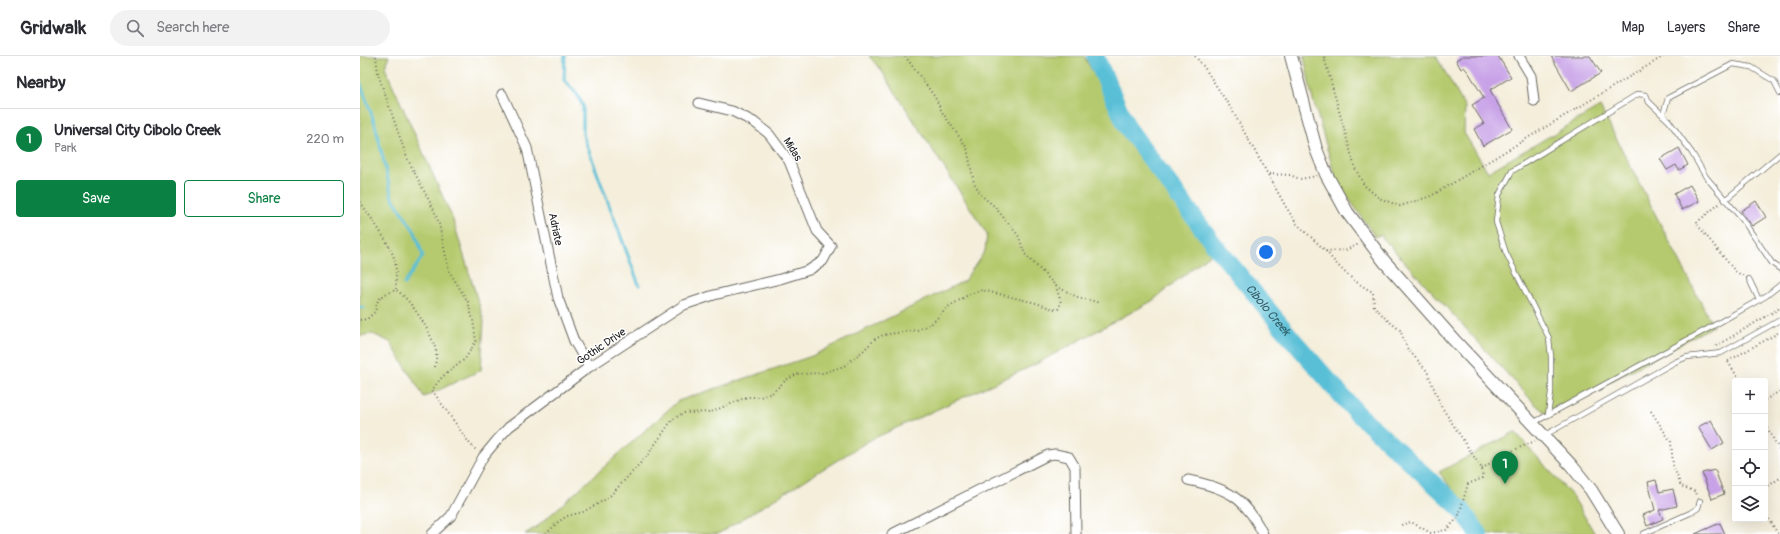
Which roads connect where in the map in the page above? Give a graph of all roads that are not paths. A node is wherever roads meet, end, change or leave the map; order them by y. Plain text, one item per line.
1 (1291, 56) edge
2 (1519, 56) edge
3 (1780, 93) edge
4 (502, 94) dead end
5 (1534, 101) dead end
6 (699, 103) dead end
7 (1663, 115) junction
8 (1780, 154) edge
9 (1725, 200) junction
10 (831, 246) joint
11 (1780, 269) edge
12 (1749, 279) road end
13 (1780, 285) edge
14 (1760, 300) junction
15 (1780, 320) edge
16 (589, 367) junction
17 (1548, 415) junction
18 (1532, 423) junction
19 (1543, 436) junction
20 (1076, 450) dead end
21 (1069, 457) junction
22 (1188, 480) dead end
23 (1700, 502) road end
24 (432, 534) edge
25 (892, 534) edge
26 (1076, 534) edge
27 (1263, 534) edge
28 (1618, 534) edge
29 (1643, 534) edge

1 - 18 main road
2 - 5 street
3 - 7 lane
4 - 16 street, Adriate
6 - 10 street, Midas
7 - 9 lane
7 - 17 lane
8 - 9 lane
9 - 11 lane
10 - 16 street, Gothic Drive
12 - 14 lane
13 - 14 lane
14 - 17 lane
15 - 19 lane
16 - 24 street, Gothic Drive
17 - 18 lane
18 - 19 main road
19 - 28 main road
20 - 21 street
21 - 25 street
21 - 26 street
22 - 27 street
23 - 29 lane

